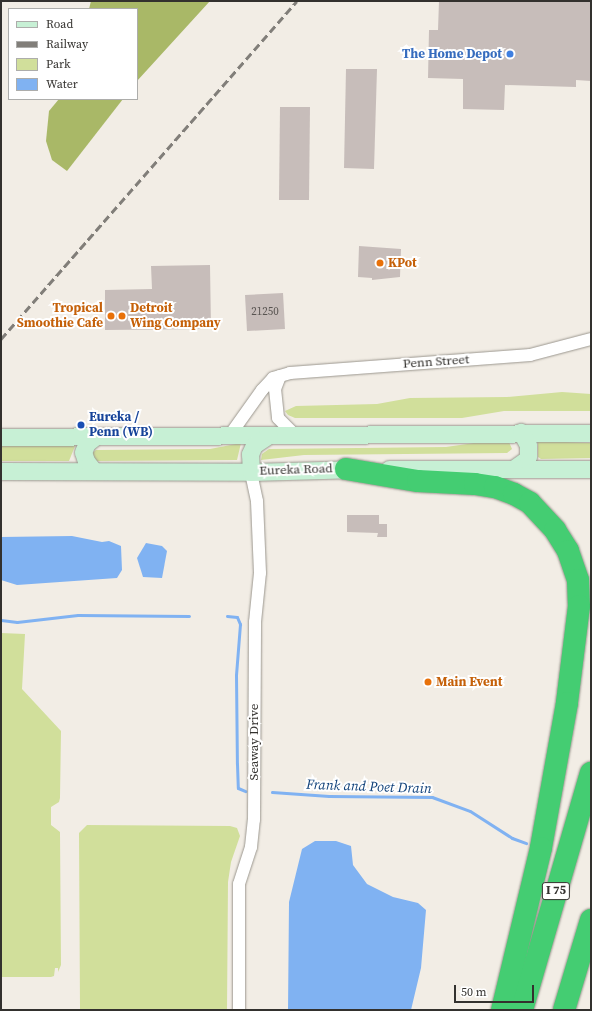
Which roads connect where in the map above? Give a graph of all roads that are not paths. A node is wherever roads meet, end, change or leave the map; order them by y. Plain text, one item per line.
1 (591, 339) edge
2 (280, 376) junction
3 (521, 432) junction
4 (591, 433) edge
5 (295, 434) junction
6 (230, 435) junction
7 (269, 435) junction
8 (96, 436) junction
9 (1, 437) edge
10 (513, 468) junction
11 (346, 469) junction
12 (591, 469) edge
13 (1, 471) edge
14 (94, 472) junction
15 (251, 472) junction
16 (591, 595) edge
17 (567, 703) junction
18 (591, 773) edge
19 (591, 920) edge
20 (239, 1010) edge
21 (502, 1010) edge
22 (522, 1010) edge
23 (564, 1010) edge

1 - 2 street, Penn Street
2 - 5 street
2 - 6 street, Penn Street
3 - 4 main road
3 - 5 main road
3 - 10 main road
5 - 7 main road
6 - 7 main road
6 - 8 main road
7 - 15 main road
8 - 9 main road
8 - 14 main road
10 - 11 main road, Eureka Road
10 - 12 main road, Eureka Road
11 - 15 main road, Eureka Road
11 - 17 highway
13 - 14 main road, Eureka Road
14 - 15 main road, Eureka Road
15 - 20 street, Seaway Drive
16 - 17 highway
17 - 21 highway
18 - 22 highway, I 75
19 - 23 highway

